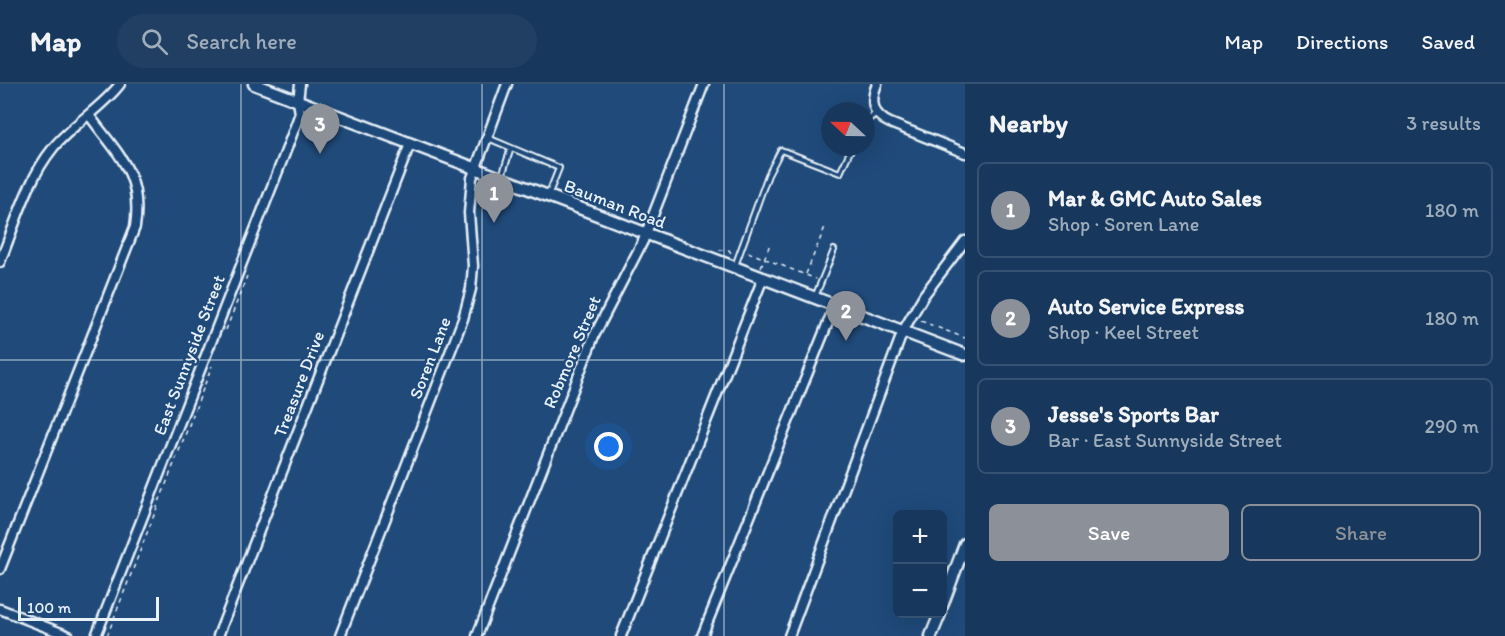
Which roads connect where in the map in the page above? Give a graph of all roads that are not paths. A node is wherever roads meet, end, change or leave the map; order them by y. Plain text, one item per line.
1 (120, 84) edge
2 (254, 84) edge
3 (300, 84) edge
4 (507, 84) edge
5 (704, 84) edge
6 (877, 84) edge
7 (298, 101) junction
8 (876, 113) joint
9 (89, 115) junction
10 (487, 137) junction
11 (410, 144) junction
12 (511, 147) junction
13 (965, 153) edge
14 (848, 156) edge
15 (475, 169) junction
16 (501, 179) junction
17 (548, 196) junction
18 (645, 234) junction
19 (965, 241) edge
20 (834, 250) dead end
21 (0, 262) edge
22 (735, 267) junction
23 (760, 277) junction
24 (817, 294) junction
25 (835, 305) junction
26 (903, 331) junction
27 (965, 355) edge
28 (965, 544) edge
29 (0, 569) edge
30 (947, 593) edge
31 (0, 609) edge
32 (938, 618) edge
33 (69, 636) edge
34 (96, 636) edge
35 (218, 636) edge
36 (340, 636) edge
37 (477, 636) edge
38 (621, 636) edge
39 (702, 636) edge
40 (789, 636) edge
41 (931, 636) edge

1 - 9 street
2 - 7 street, Bauman Road
3 - 7 street, East Sunnyside Street
4 - 10 street, Soren Lane
5 - 18 street, Robmore Street
6 - 8 street
7 - 11 street, Bauman Road
7 - 34 street, East Sunnyside Street
8 - 13 street
9 - 21 street
9 - 29 street
10 - 12 lane
10 - 15 street, Soren Lane
11 - 15 street, Bauman Road
11 - 35 street, Treasure Drive
12 - 16 lane
12 - 17 lane
14 - 22 lane
15 - 16 street, Bauman Road
15 - 36 street, Soren Lane
16 - 17 street, Bauman Road
17 - 18 street, Bauman Road
18 - 22 street, Bauman Road
18 - 37 street, Robmore Street
19 - 26 street
20 - 24 lane
22 - 23 street, Bauman Road
23 - 24 street, Bauman Road
23 - 38 street
24 - 25 street, Bauman Road
25 - 26 street, Bauman Road
25 - 39 street
26 - 27 street, Bauman Road
26 - 40 street
28 - 30 street
31 - 33 street
32 - 41 street

